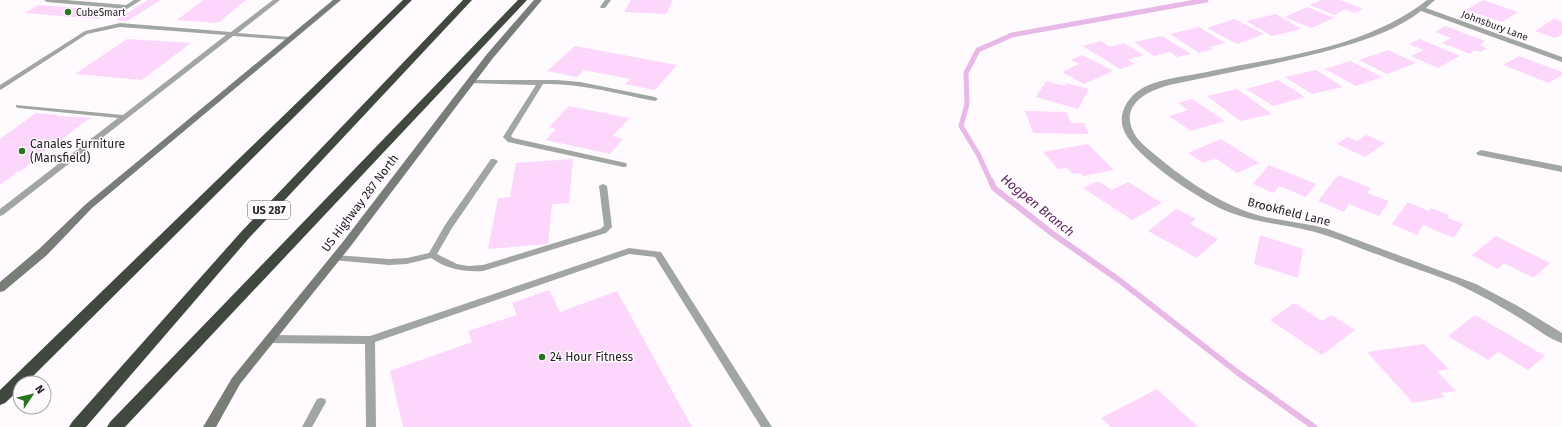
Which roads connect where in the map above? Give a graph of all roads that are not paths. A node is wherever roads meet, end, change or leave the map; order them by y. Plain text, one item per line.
1 (48, 0) edge
2 (138, 0) edge
3 (278, 0) edge
4 (337, 0) edge
5 (408, 0) edge
6 (468, 0) edge
7 (523, 0) edge
8 (538, 0) edge
9 (608, 0) edge
10 (1431, 0) edge
11 (603, 6) dead end
12 (1422, 9) junction
13 (232, 34) junction
14 (290, 39) junction
15 (1562, 60) edge
16 (470, 82) junction
17 (541, 82) junction
18 (0, 88) edge
19 (655, 99) dead end
20 (18, 106) dead end
21 (125, 116) junction
22 (1481, 153) dead end
23 (494, 161) dead end
24 (623, 165) dead end
25 (1562, 168) edge
26 (603, 186) dead end
27 (0, 213) edge
28 (432, 255) junction
29 (335, 258) junction
30 (0, 288) edge
31 (270, 339) junction
32 (1562, 339) edge
33 (370, 340) junction
34 (0, 399) edge
35 (321, 402) dead end
36 (77, 427) edge
37 (115, 427) edge
38 (210, 427) edge
39 (307, 427) edge
40 (371, 427) edge
41 (767, 427) edge

1 - 2 lane
3 - 13 lane
4 - 14 main road
5 - 34 highway
6 - 36 highway, US 287
7 - 37 highway
8 - 16 main road, US Highway 287 North
9 - 11 lane
10 - 12 street, Brookfield Lane
12 - 15 street, Johnsbury Lane
12 - 32 street, Brookfield Lane
13 - 14 lane
13 - 18 lane
13 - 21 lane
14 - 30 main road
16 - 17 lane
16 - 29 main road, US Highway 287 North
17 - 19 lane
17 - 24 lane
20 - 21 lane
21 - 27 lane
22 - 25 street
23 - 28 lane
26 - 28 lane
28 - 29 lane
29 - 31 main road, US Highway 287 North
31 - 33 lane
31 - 38 main road, US Highway 287 North
33 - 40 lane
33 - 41 lane
35 - 39 lane

